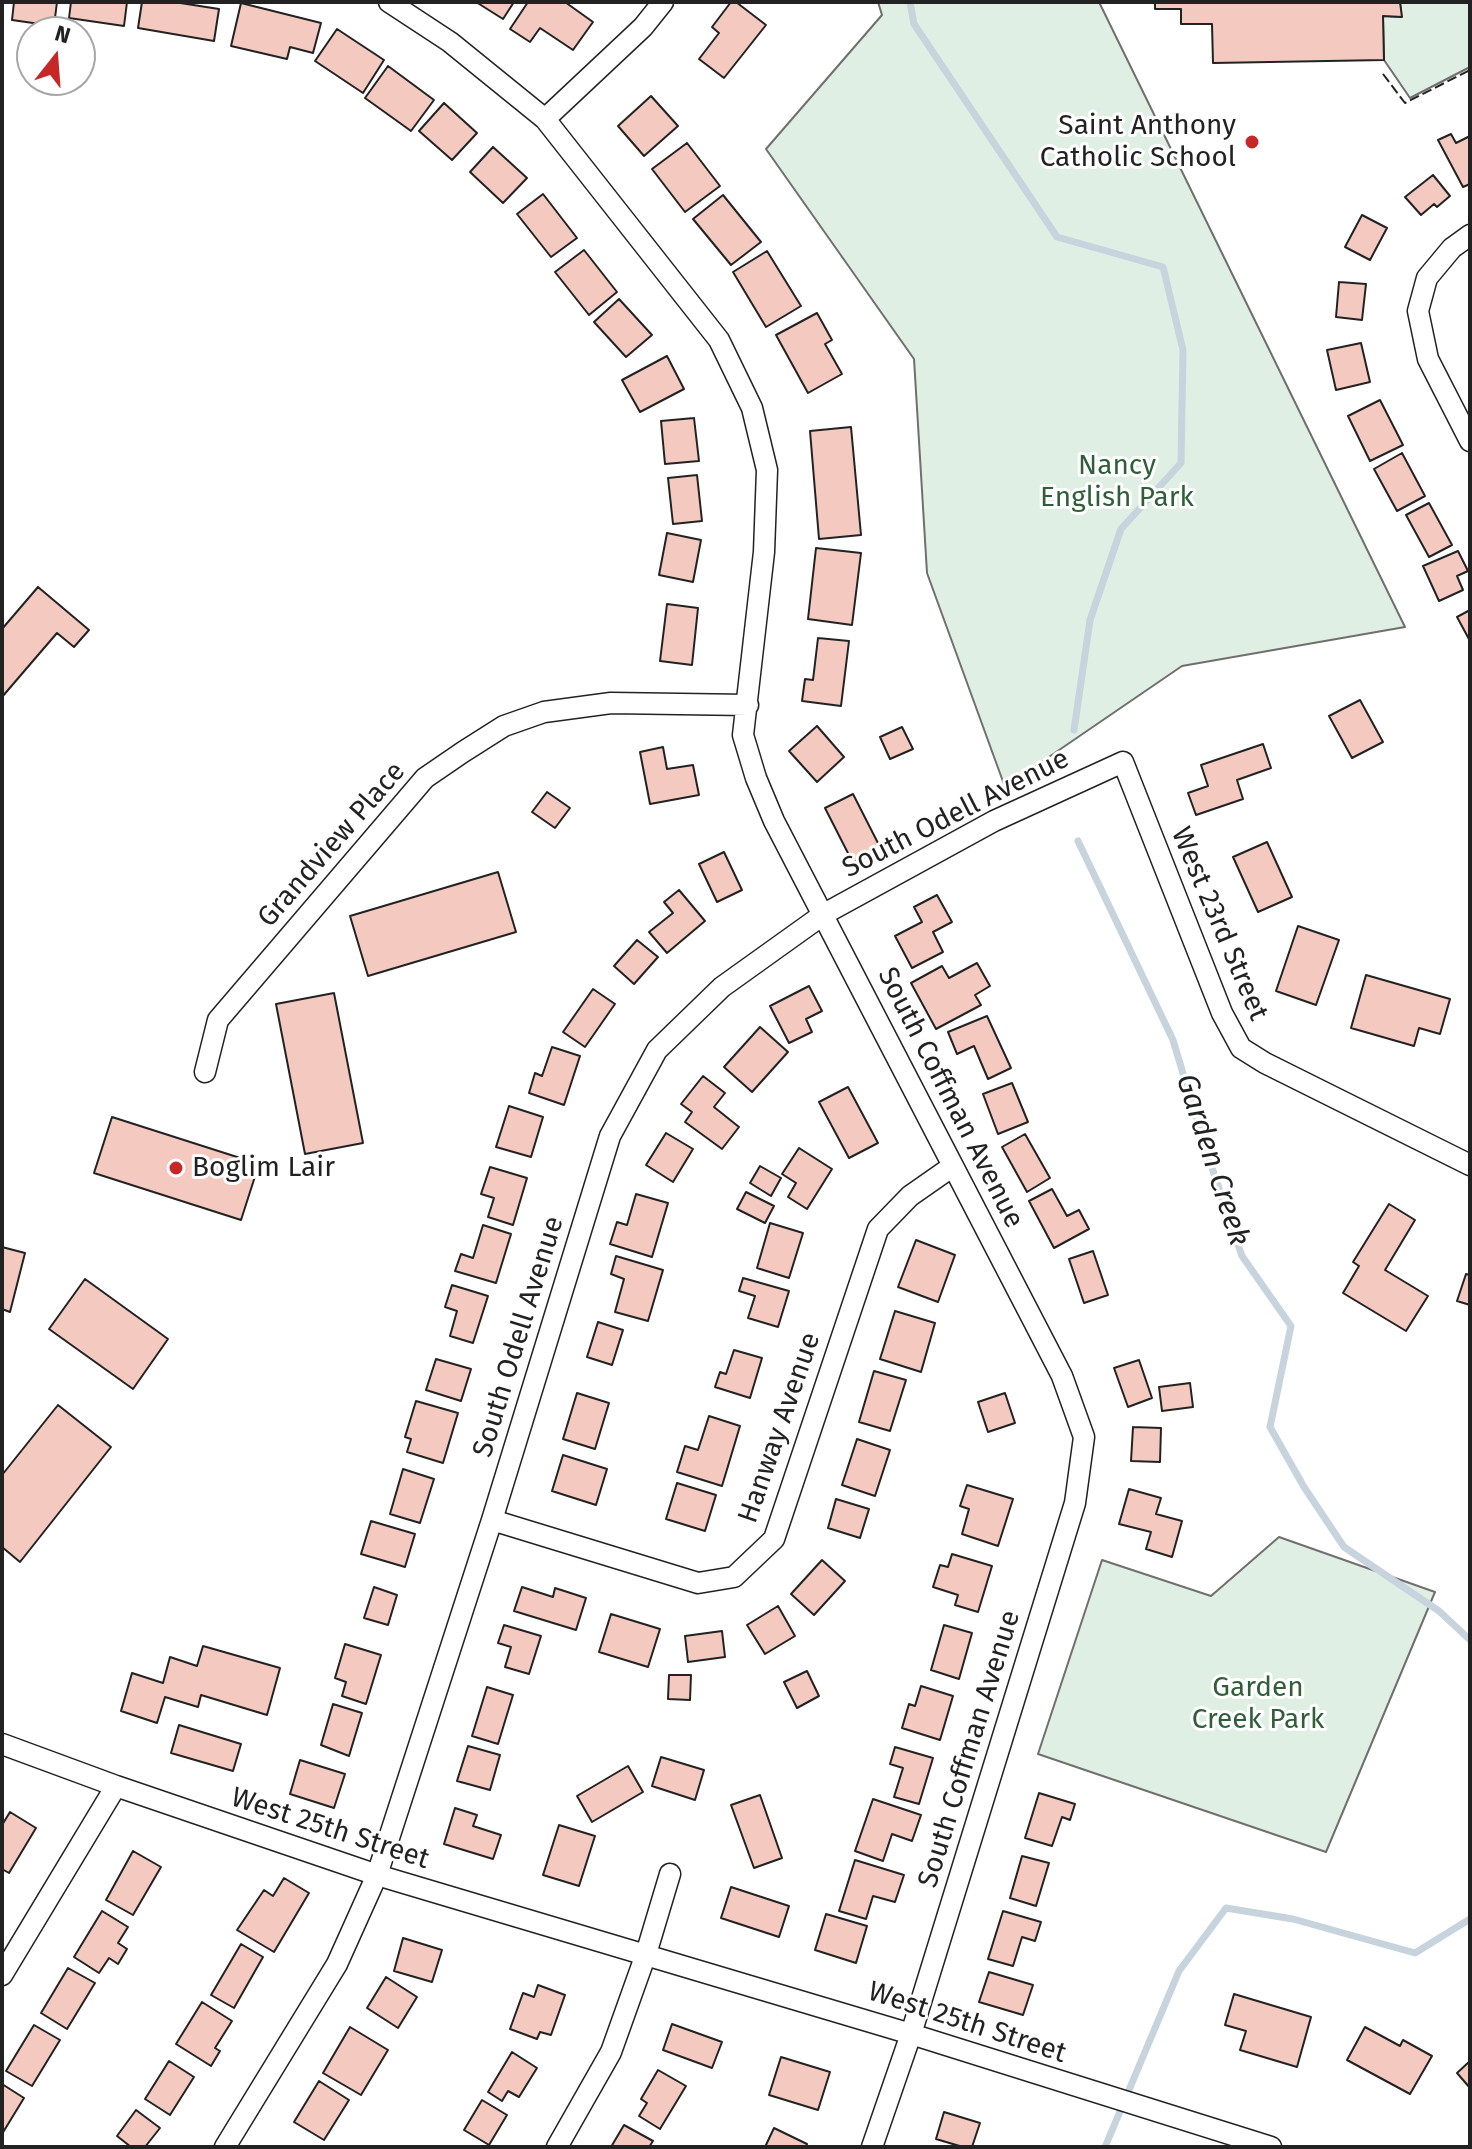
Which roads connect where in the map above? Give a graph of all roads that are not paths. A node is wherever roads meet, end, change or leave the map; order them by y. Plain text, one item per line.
1 (389, 2) edge
2 (663, 2) edge
3 (545, 119) junction
4 (1470, 235) edge
5 (1470, 441) edge
6 (748, 705) junction
7 (1123, 762) joint
8 (824, 914) junction
9 (205, 1072) dead end
10 (1470, 1165) edge
11 (953, 1166) junction
12 (492, 1520) junction
13 (2, 1744) edge
14 (116, 1786) junction
15 (670, 1874) dead end
16 (377, 1875) junction
17 (646, 1954) junction
18 (2, 1975) edge
19 (911, 2034) junction
20 (225, 2147) edge
21 (557, 2147) edge
22 (872, 2147) edge
23 (1271, 2147) edge

1 - 3 street, South Coffman Avenue
2 - 3 street
3 - 6 street, South Coffman Avenue
4 - 5 street
6 - 8 street, South Coffman Avenue
6 - 9 street, Grandview Place
7 - 8 street, South Odell Avenue
7 - 10 street, West 23rd Street
8 - 11 street, South Coffman Avenue
8 - 12 street, South Odell Avenue
11 - 12 street, Hanway Avenue
11 - 19 street, South Coffman Avenue
12 - 16 street, South Odell Avenue
13 - 14 street, West 25th Street
14 - 16 street, West 25th Street
14 - 18 street
15 - 17 street
16 - 17 street, West 25th Street
16 - 20 street, South Odell Avenue
17 - 19 street, West 25th Street
17 - 21 street
19 - 22 street, South Coffman Avenue
19 - 23 street, West 25th Street

